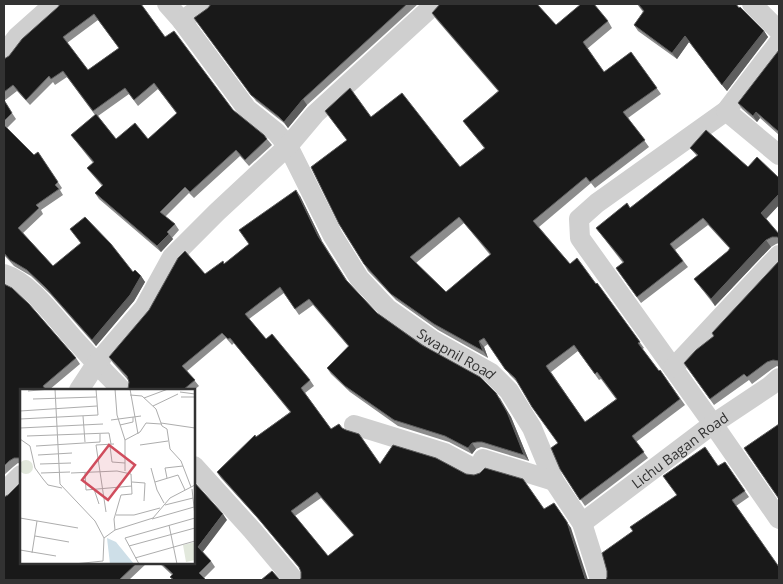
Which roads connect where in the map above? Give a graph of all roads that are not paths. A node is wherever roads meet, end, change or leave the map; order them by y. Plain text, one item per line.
1 (168, 4) edge
2 (205, 4) edge
3 (435, 4) edge
4 (752, 4) edge
5 (50, 5) edge
6 (182, 21) junction
7 (779, 30) edge
8 (779, 42) edge
9 (4, 54) edge
10 (726, 111) junction
11 (288, 146) junction
12 (779, 155) edge
13 (779, 255) edge
14 (4, 274) edge
15 (96, 364) junction
16 (673, 368) junction
17 (779, 378) edge
18 (80, 389) edge
19 (121, 389) edge
20 (713, 424) junction
21 (354, 425) dead end
22 (195, 467) edge
23 (20, 476) edge
24 (554, 481) junction
25 (4, 492) edge
26 (779, 519) edge
27 (582, 523) junction
28 (294, 580) edge
29 (600, 580) edge

1 - 6 street, Swapnil Road
2 - 6 street
3 - 11 street
4 - 7 street
5 - 9 street
6 - 11 street, Swapnil Road
8 - 10 street
10 - 12 street
10 - 16 street
11 - 15 street
11 - 24 street, Swapnil Road
13 - 16 street
14 - 15 street
15 - 18 street
15 - 19 street
16 - 20 street
17 - 20 street, Lichu Bagan Road
20 - 26 street
20 - 27 street, Lichu Bagan Road
21 - 24 street
22 - 28 street
23 - 25 street
24 - 27 street, Swapnil Road
27 - 29 street, Swapnil Road

